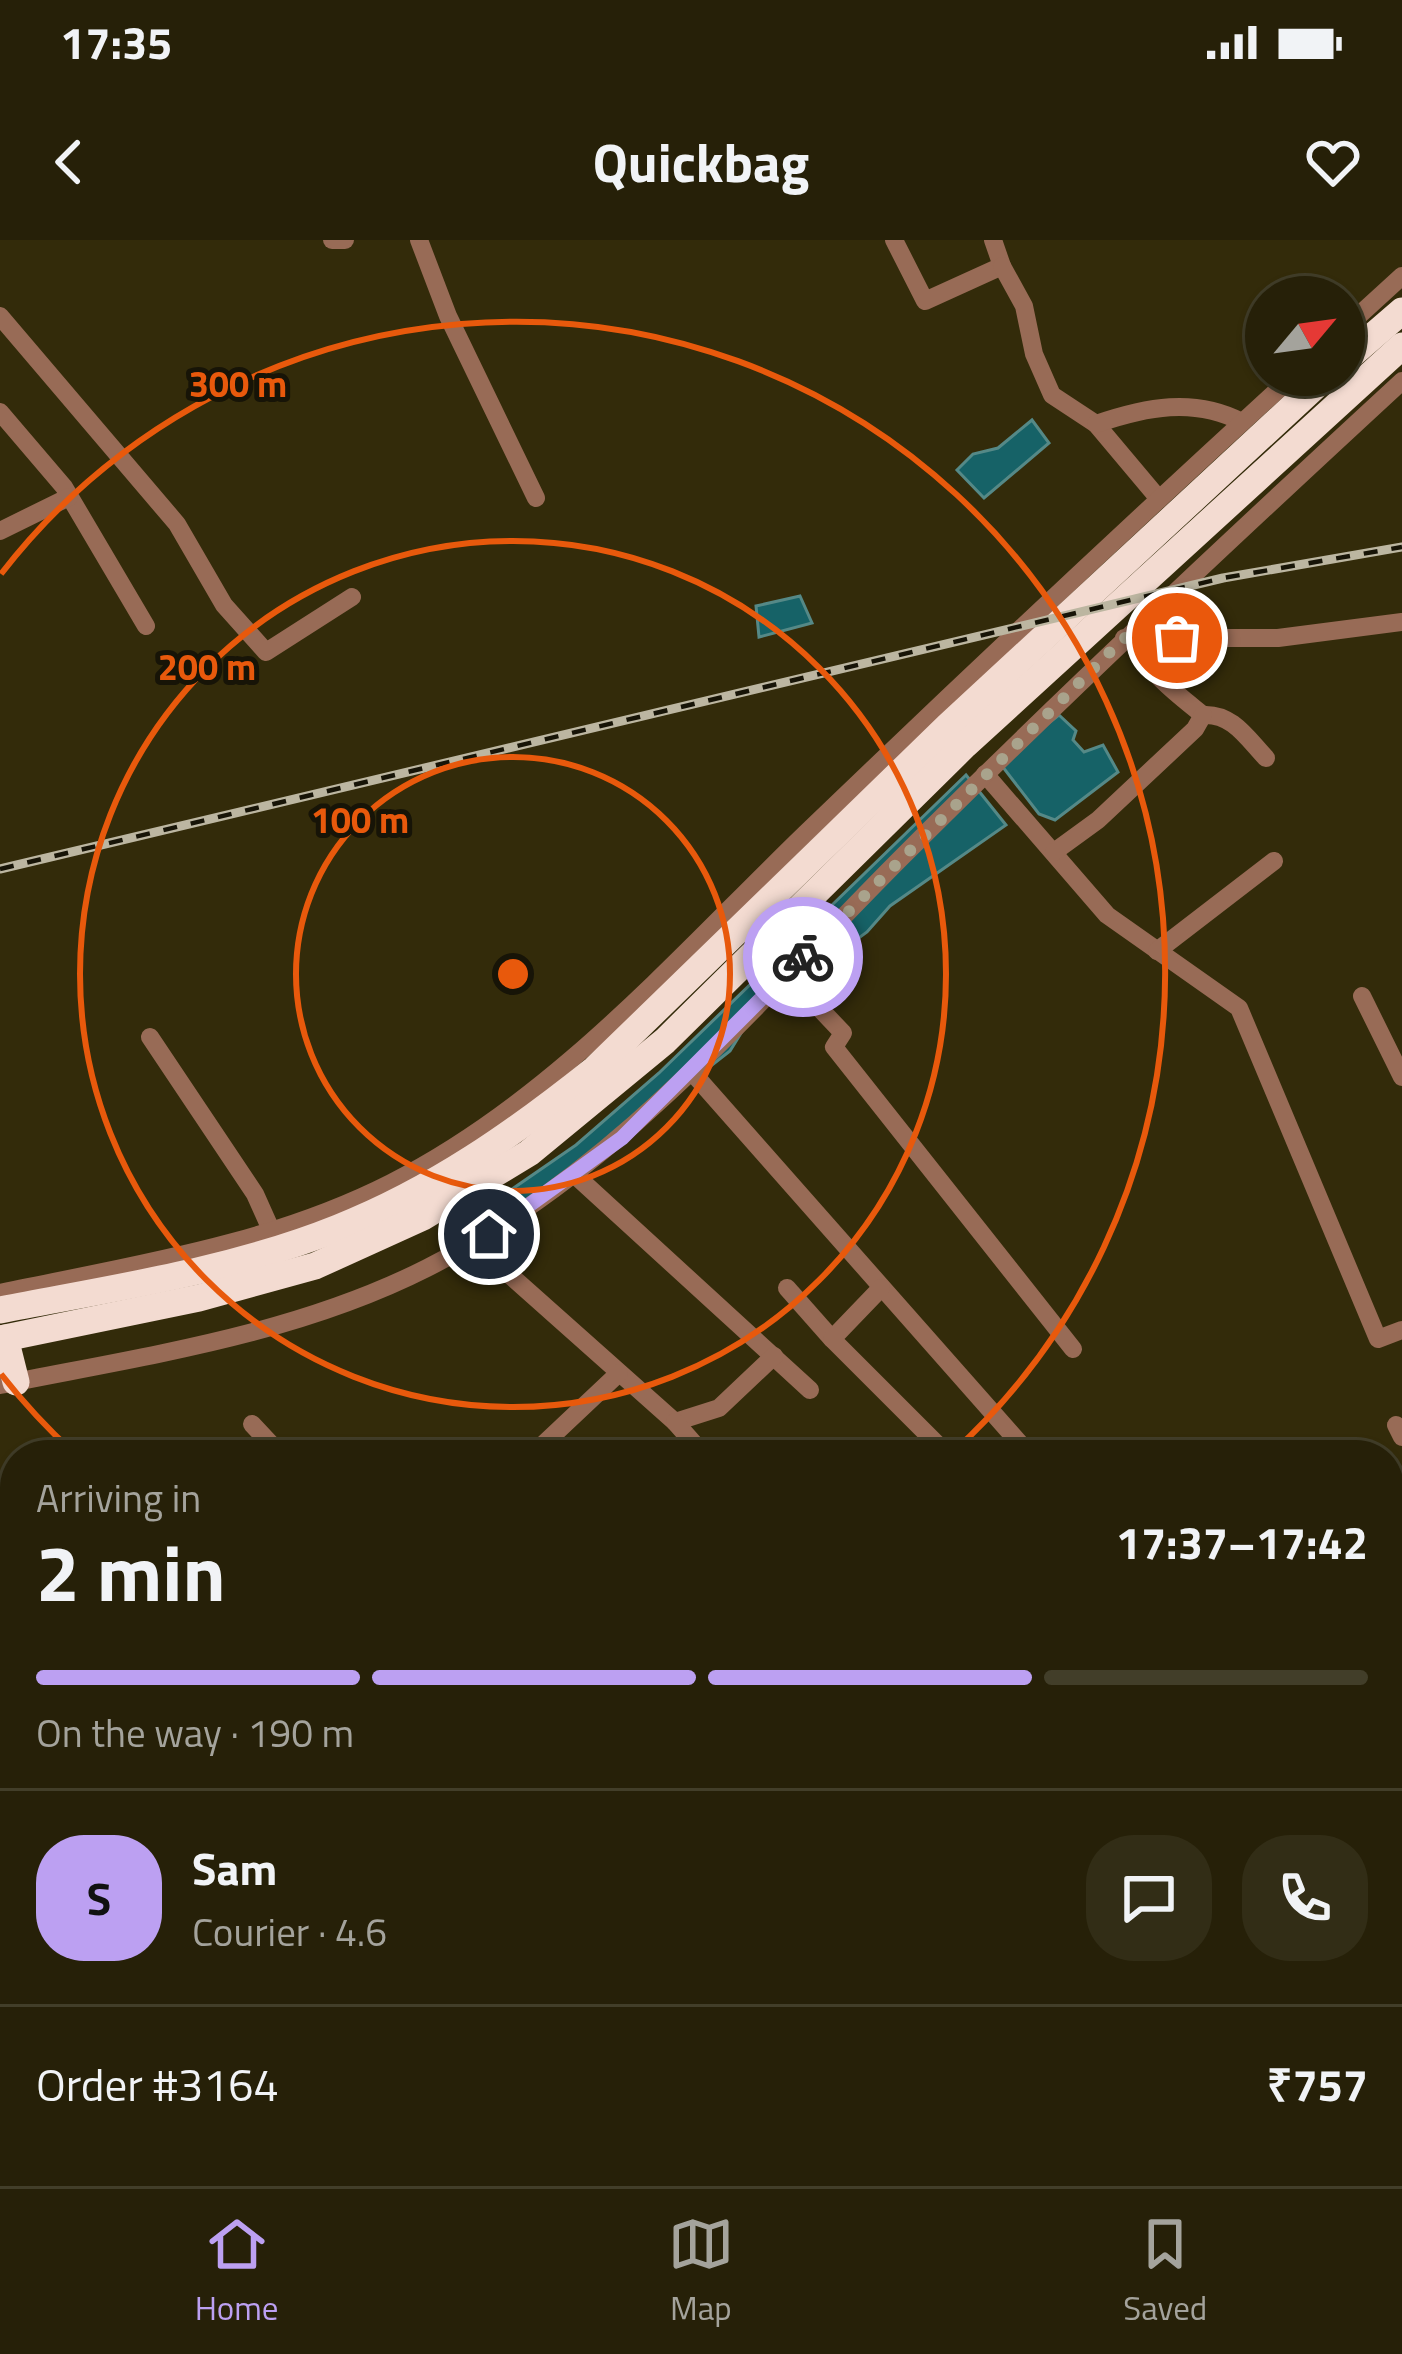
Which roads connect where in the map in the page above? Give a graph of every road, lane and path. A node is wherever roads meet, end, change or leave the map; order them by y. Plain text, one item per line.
1 (332, 240) edge
2 (345, 240) edge
3 (419, 240) edge
4 (894, 240) edge
5 (993, 240) edge
6 (1002, 266) junction
7 (1402, 276) edge
8 (1365, 310) edge
9 (1402, 311) edge
10 (0, 316) edge
11 (1365, 343) edge
12 (1402, 346) edge
13 (1402, 381) edge
14 (1271, 396) edge
15 (1304, 396) edge
16 (0, 412) edge
17 (1242, 422) junction
18 (1096, 424) junction
19 (69, 496) junction
20 (536, 497) dead end
21 (1159, 499) junction
22 (0, 531) edge
23 (352, 597) dead end
24 (1402, 622) edge
25 (146, 626) dead end
26 (1130, 638) junction
27 (1203, 715) junction
28 (1266, 758) dead end
29 (985, 774) junction
30 (1054, 852) junction
31 (1274, 861) dead end
32 (1156, 951) junction
33 (787, 974) junction
34 (1362, 996) dead end
35 (150, 1037) dead end
36 (692, 1072) junction
37 (1402, 1077) edge
38 (575, 1174) junction
39 (272, 1232) junction
40 (478, 1240) junction
41 (787, 1288) dead end
42 (881, 1288) junction
43 (0, 1292) edge
44 (2, 1329) edge
45 (1402, 1330) edge
46 (832, 1339) junction
47 (1073, 1349) dead end
48 (774, 1356) junction
49 (619, 1372) junction
50 (8, 1383) edge
51 (811, 1390) dead end
52 (675, 1422) junction
53 (252, 1424) dead end
54 (267, 1440) edge
55 (550, 1440) edge
56 (691, 1440) edge
57 (933, 1440) edge
58 (1017, 1440) edge

1 - 2 street
3 - 20 street
4 - 6 street
5 - 6 street
6 - 18 street
7 - 8 street
9 - 11 highway
10 - 23 street
12 - 44 highway
13 - 26 street
14 - 17 street
15 - 44 highway
16 - 19 street
17 - 18 street
17 - 21 street
18 - 21 street
19 - 22 street
19 - 25 street
21 - 39 street
24 - 26 street
26 - 27 street
26 - 29 street
27 - 28 street
27 - 30 street
29 - 30 street
29 - 33 street
30 - 32 street
31 - 32 street
32 - 45 street
33 - 36 street
33 - 47 street
34 - 37 street
35 - 39 street
36 - 38 street
36 - 42 street
38 - 40 street
38 - 48 street
39 - 43 street
40 - 49 street
40 - 50 street
41 - 46 street
42 - 46 street
42 - 58 street
44 - 50 highway
46 - 57 street
48 - 51 street
48 - 52 street
49 - 52 street
49 - 55 street
52 - 56 street
53 - 54 street

